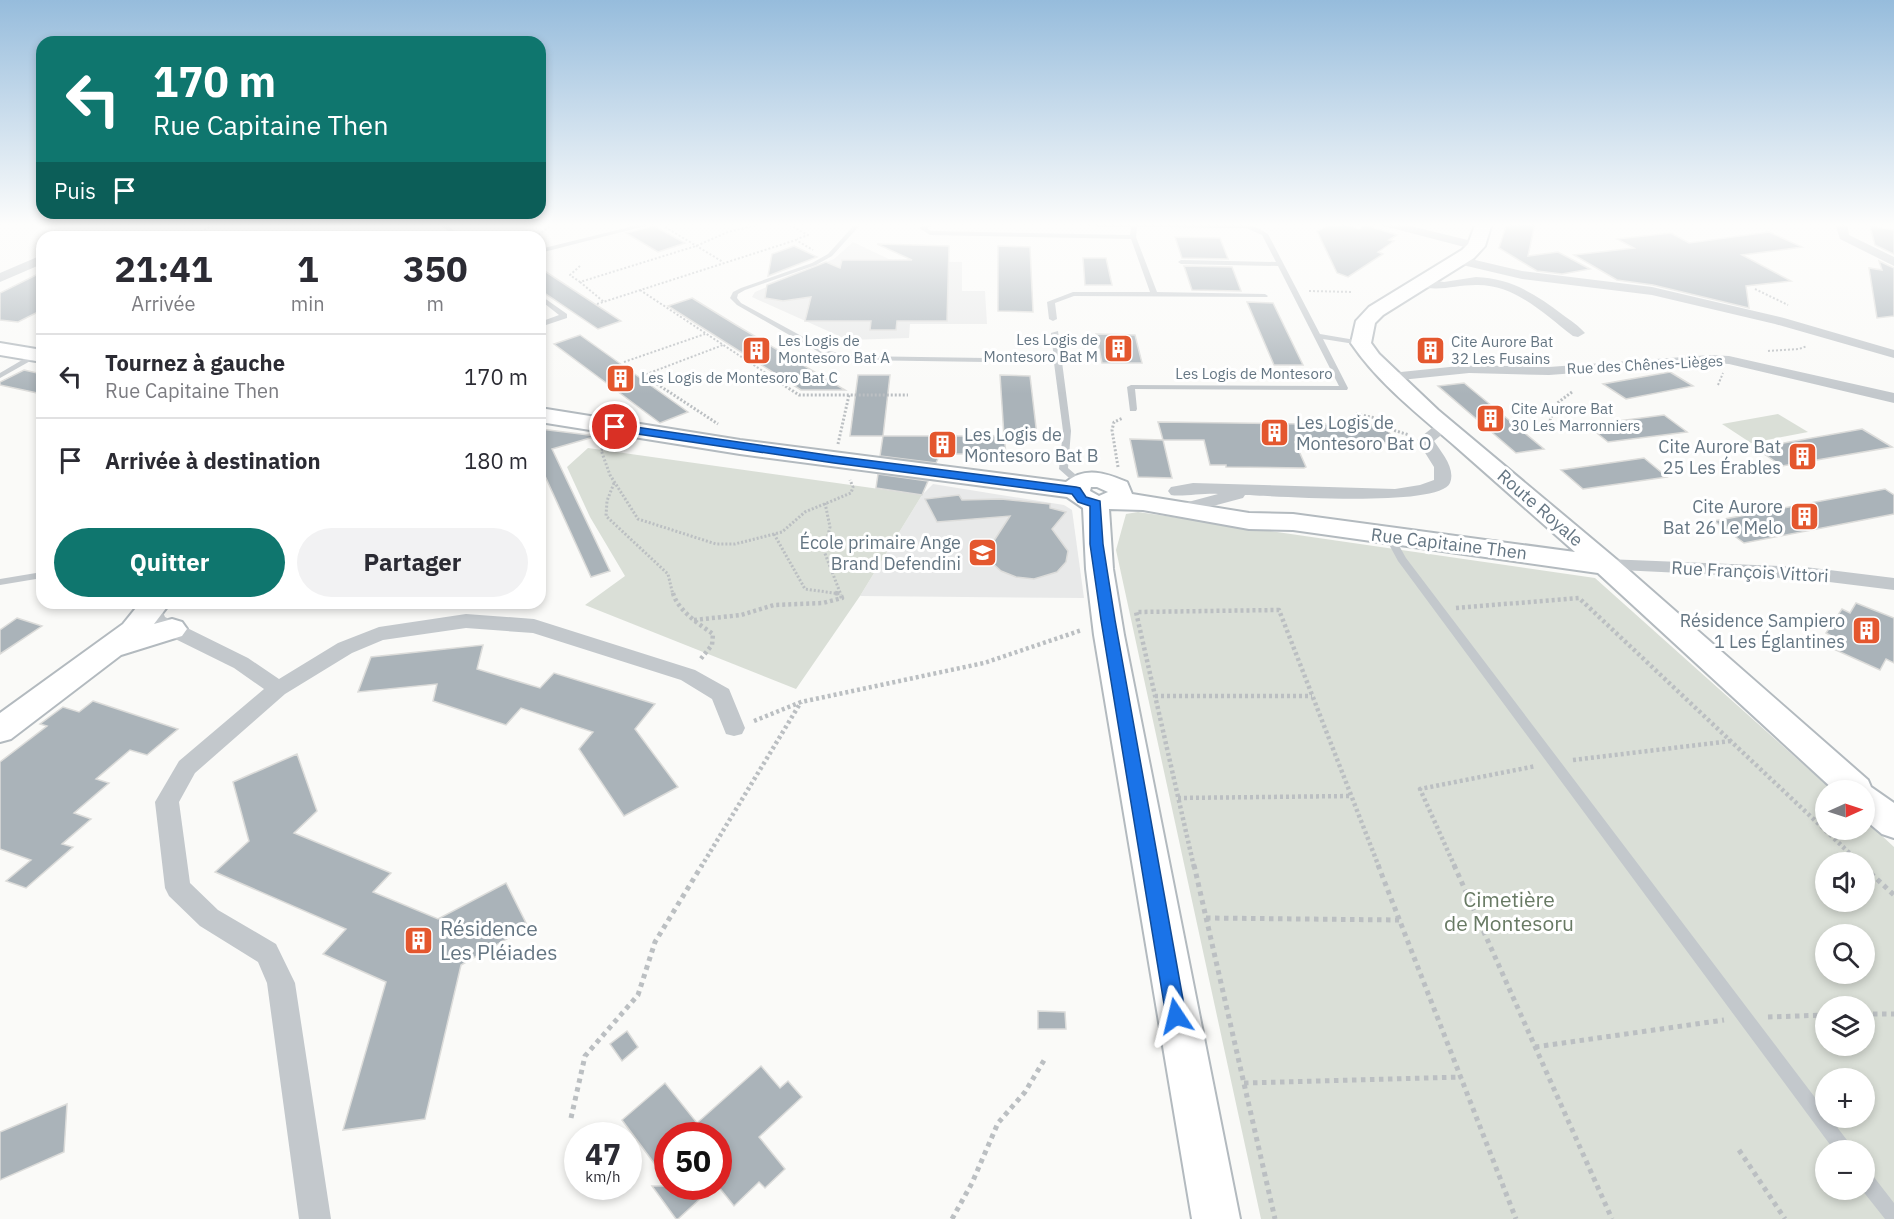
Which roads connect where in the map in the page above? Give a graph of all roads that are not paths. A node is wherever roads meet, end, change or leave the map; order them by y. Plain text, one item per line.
1 (769, 280) edge
2 (1149, 280) edge
3 (1287, 280) edge
4 (1426, 280) edge
5 (1562, 280) edge
6 (1421, 283) junction
7 (1154, 294) junction
8 (1265, 296) dead end
9 (546, 302) edge
10 (1053, 319) dead end
11 (546, 324) edge
12 (1054, 333) dead end
13 (1578, 333) dead end
14 (1317, 336) junction
15 (1361, 343) junction
16 (0, 350) edge
17 (1894, 354) edge
18 (36, 355) edge
19 (36, 357) edge
20 (1058, 361) junction
21 (0, 376) edge
22 (1391, 376) junction
23 (1894, 398) edge
24 (1133, 409) dead end
25 (546, 416) edge
26 (1443, 427) junction
27 (1248, 490) junction
28 (1100, 491) junction
29 (1215, 499) junction
30 (1180, 500) junction
31 (1556, 521) junction
32 (1293, 522) junction
33 (1390, 537) junction
34 (1524, 554) junction
35 (1606, 565) junction
36 (36, 576) edge
37 (0, 582) edge
38 (1894, 584) edge
39 (157, 610) edge
40 (278, 689) junction
41 (0, 711) edge
42 (734, 728) road end
43 (0, 730) edge
44 (1845, 780) edge
45 (1875, 808) edge
46 (1894, 824) edge
47 (1836, 1140) edge
48 (1875, 1192) edge
49 (1894, 1217) edge
50 (315, 1219) edge
51 (1216, 1219) edge

1 - 20 lane
2 - 7 lane
3 - 14 lane, Les Logis de Montesoro
4 - 6 main road
5 - 17 street
6 - 13 street
6 - 15 main road
7 - 8 lane
7 - 10 lane
9 - 11 lane
12 - 20 lane
14 - 15 lane
14 - 24 lane, Les Logis de Montesoro
15 - 22 main road, Route Royale
16 - 18 main road
19 - 21 lane
20 - 28 lane
22 - 23 street, Rue des Chênes-Lièges
22 - 26 main road, Route Royale
25 - 28 main road, Rue Capitaine Then
26 - 27 street
26 - 31 main road, Route Royale
27 - 29 street
27 - 30 street
28 - 30 main road, Rue Capitaine Then
28 - 51 main road
29 - 30 main road, Rue Capitaine Then
29 - 32 main road, Rue Capitaine Then
30 - 32 main road, Rue Capitaine Then
31 - 34 main road
31 - 35 main road, Route Royale
32 - 33 main road, Rue Capitaine Then
33 - 34 main road, Rue Capitaine Then
33 - 47 lane
34 - 35 main road, Rue Capitaine Then
35 - 38 street, Rue François Vittori
35 - 44 main road, Route Royale
36 - 37 lane
39 - 40 street
39 - 41 main road
39 - 43 main road
40 - 42 street
40 - 50 street
45 - 46 main road
48 - 49 lane

